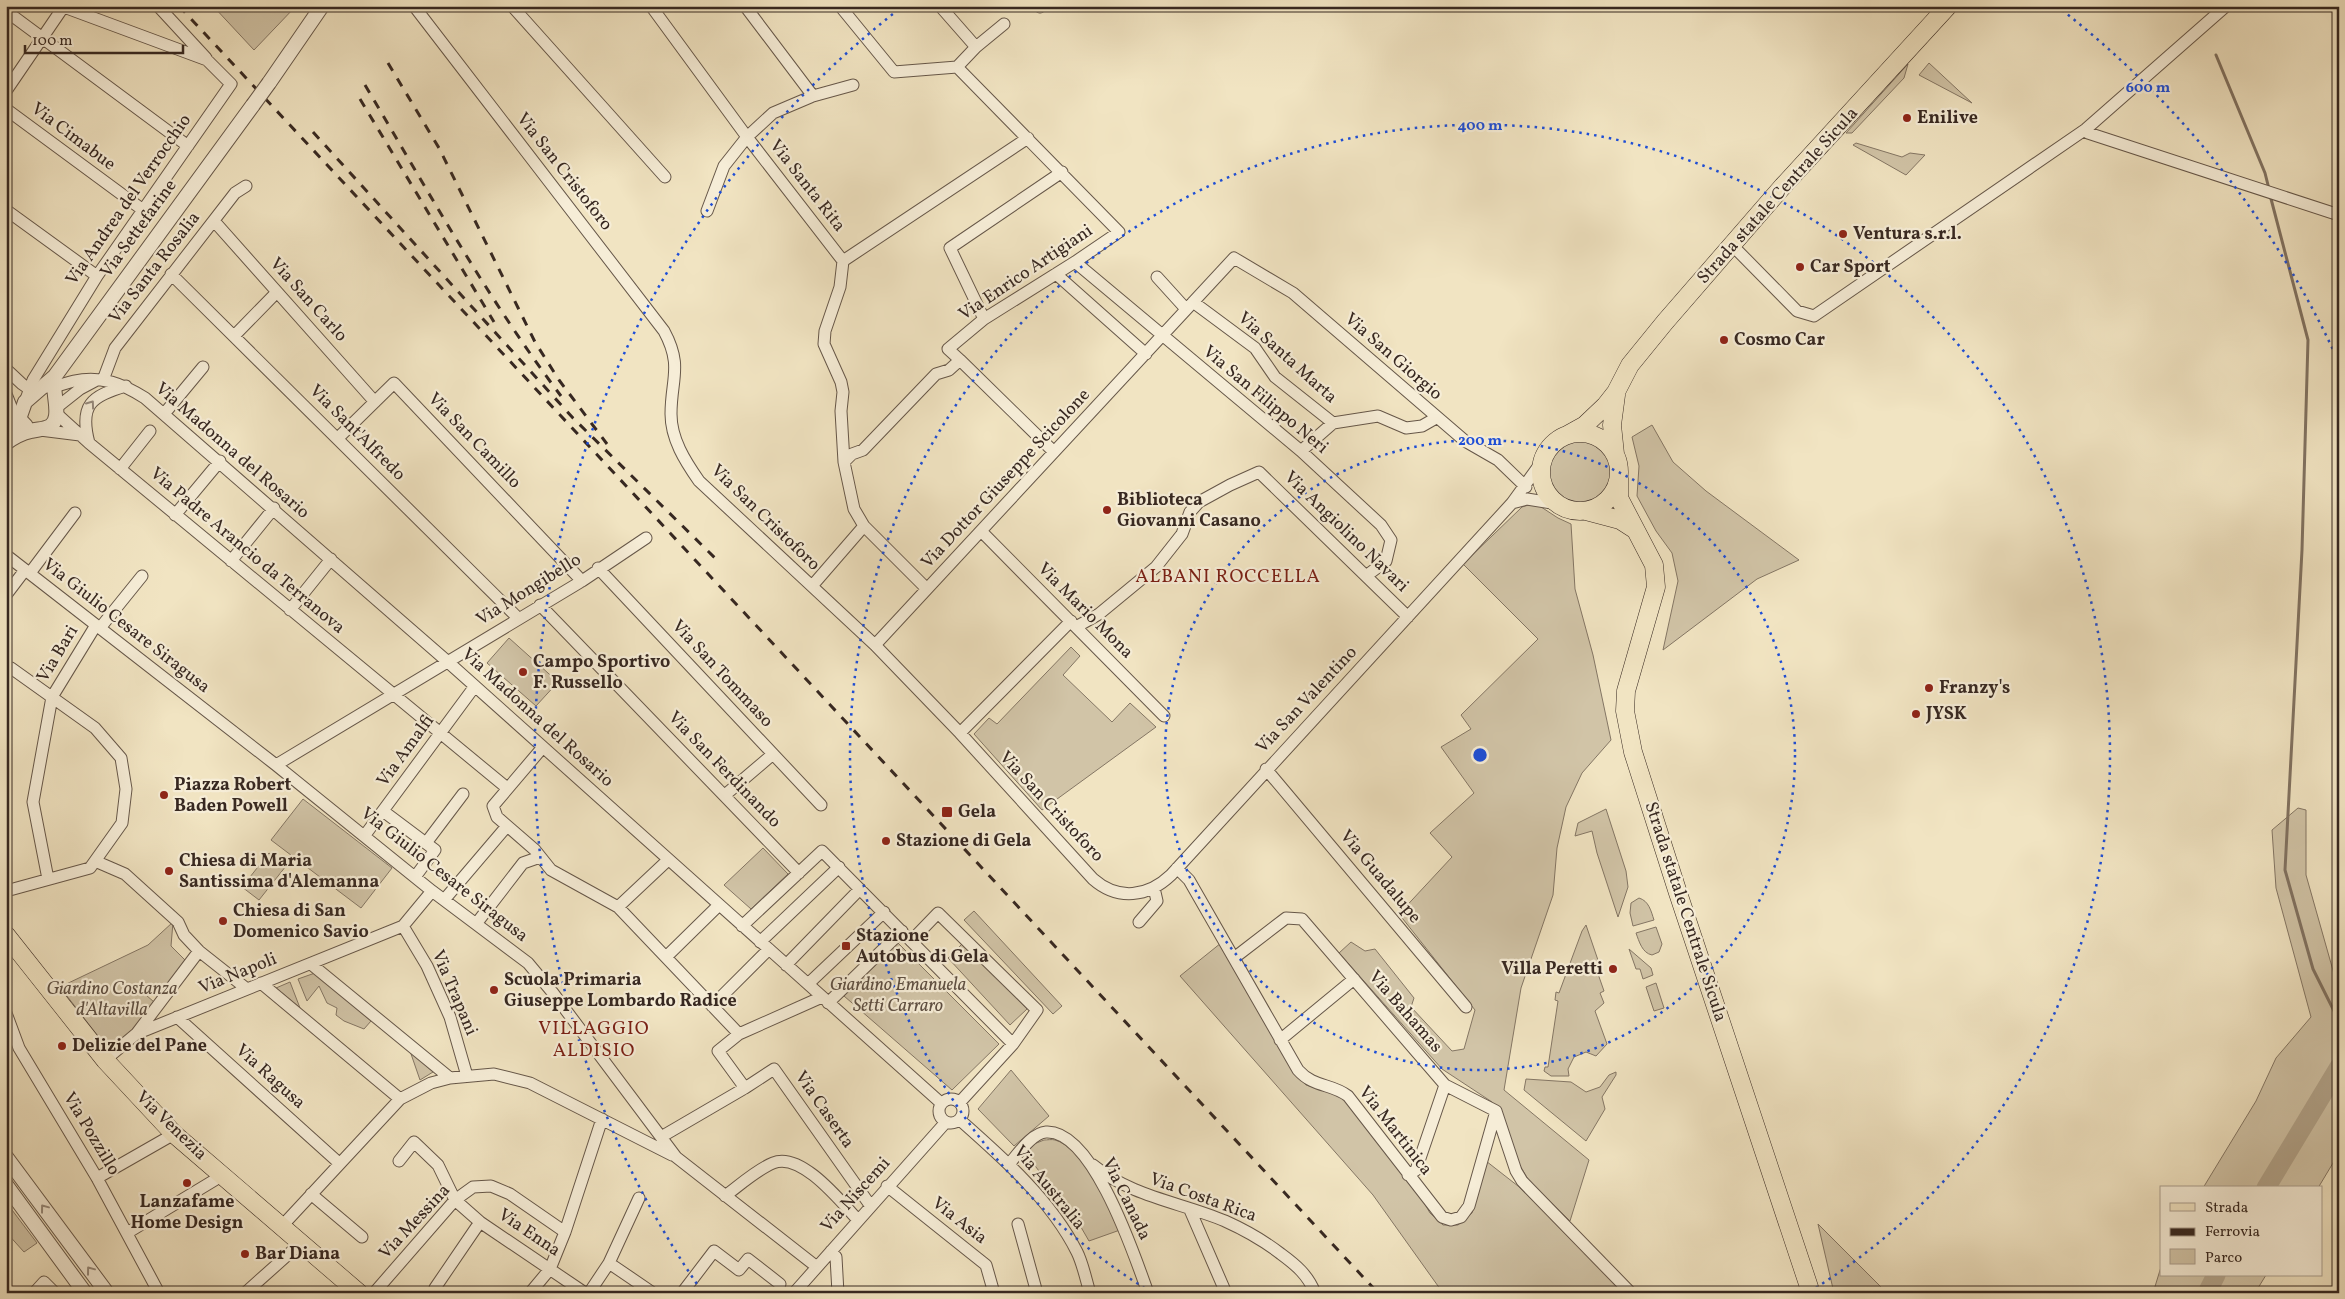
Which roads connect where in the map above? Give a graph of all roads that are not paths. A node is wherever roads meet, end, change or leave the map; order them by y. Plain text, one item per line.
1 (64, 6) edge
2 (158, 6) edge
3 (322, 6) edge
4 (414, 6) edge
5 (512, 6) edge
6 (651, 6) edge
7 (745, 6) edge
8 (840, 6) edge
9 (940, 6) edge
10 (1948, 6) edge
11 (2226, 6) edge
12 (6, 10) edge
13 (1004, 24) dead end
14 (44, 38) junction
15 (976, 47) junction
16 (207, 60) junction
17 (957, 67) junction
18 (853, 85) dead end
19 (6, 91) edge
20 (814, 96) junction
21 (6, 109) edge
22 (2086, 129) junction
23 (747, 137) junction
24 (1028, 138) junction
25 (188, 146) junction
26 (1062, 172) junction
27 (665, 177) dead end
28 (246, 186) dead end
29 (6, 210) edge
30 (143, 210) junction
31 (707, 211) dead end
32 (2339, 215) edge
33 (214, 221) junction
34 (1732, 245) junction
35 (1234, 258) joint
36 (843, 261) junction
37 (1075, 262) junction
38 (171, 274) junction
39 (1056, 274) junction
40 (97, 276) junction
41 (1157, 277) dead end
42 (277, 292) junction
43 (1189, 306) junction
44 (984, 319) junction
45 (234, 336) junction
46 (1162, 336) junction
47 (1146, 354) junction
48 (960, 360) junction
49 (203, 367) dead end
50 (6, 369) edge
51 (100, 380) junction
52 (126, 386) junction
53 (1616, 392) junction
54 (6, 394) edge
55 (375, 402) junction
56 (35, 403) junction
57 (56, 409) junction
58 (164, 414) junction
59 (1436, 418) junction
60 (1333, 423) junction
61 (150, 431) dead end
62 (80, 435) junction
63 (1567, 435) junction
64 (6, 437) edge
65 (338, 438) junction
66 (6, 443) edge
67 (89, 443) junction
68 (1301, 451) junction
69 (1054, 452) junction
70 (1615, 454) junction
71 (1543, 460) junction
72 (220, 461) junction
73 (844, 462) junction
74 (120, 469) junction
75 (1619, 478) junction
76 (1526, 487) junction
77 (1512, 503) junction
78 (1558, 504) junction
79 (274, 508) junction
80 (1586, 511) junction
81 (75, 513) dead end
82 (175, 515) junction
83 (864, 526) junction
84 (1634, 529) junction
85 (981, 531) junction
86 (646, 538) dead end
87 (6, 555) edge
88 (331, 559) junction
89 (231, 561) junction
90 (598, 568) junction
91 (27, 572) junction
92 (142, 576) dead end
93 (1366, 576) junction
94 (582, 581) junction
95 (812, 586) junction
96 (927, 589) junction
97 (6, 595) edge
98 (540, 605) junction
99 (290, 610) junction
100 (1408, 617) junction
101 (518, 618) junction
102 (1073, 624) junction
103 (98, 627) junction
104 (875, 645) junction
105 (448, 662) junction
106 (8, 670) edge
107 (475, 686) junction
108 (392, 694) junction
109 (52, 697) junction
110 (1164, 716) dead end
111 (960, 733) junction
112 (440, 734) junction
113 (543, 747) junction
114 (772, 754) junction
115 (276, 765) junction
116 (1266, 769) junction
117 (507, 788) junction
118 (464, 794) dead end
119 (724, 795) junction
120 (821, 805) dead end
121 (383, 811) junction
122 (507, 826) junction
123 (365, 836) junction
124 (426, 843) junction
125 (540, 857) junction
126 (668, 860) junction
127 (95, 861) junction
128 (838, 867) junction
129 (1177, 868) junction
130 (799, 873) junction
131 (415, 877) junction
132 (48, 879) junction
133 (1154, 888) junction
134 (860, 889) junction
135 (6, 891) edge
136 (432, 891) junction
137 (444, 900) junction
138 (718, 905) junction
139 (618, 907) junction
140 (884, 912) junction
141 (1139, 922) dead end
142 (476, 924) junction
143 (403, 926) junction
144 (742, 926) junction
145 (902, 931) junction
146 (6, 935) edge
147 (911, 941) junction
148 (765, 946) junction
149 (199, 951) junction
150 (666, 957) junction
151 (1234, 958) junction
152 (311, 964) junction
153 (786, 965) junction
154 (1354, 979) junction
155 (261, 984) junction
156 (808, 984) junction
157 (247, 989) junction
158 (825, 1000) junction
159 (712, 1006) junction
160 (1466, 1007) dead end
161 (6, 1013) edge
162 (177, 1017) junction
163 (136, 1034) junction
164 (738, 1034) junction
165 (1280, 1040) junction
166 (1013, 1044) junction
167 (105, 1060) junction
168 (467, 1076) junction
169 (450, 1078) junction
170 (1445, 1085) junction
171 (745, 1088) junction
172 (400, 1099) junction
173 (960, 1102) junction
174 (941, 1103) junction
175 (1496, 1111) junction
176 (602, 1119) junction
177 (960, 1120) junction
178 (946, 1122) junction
179 (174, 1134) junction
180 (661, 1137) junction
181 (6, 1157) edge
182 (676, 1157) junction
183 (399, 1161) dead end
184 (339, 1163) junction
185 (1009, 1164) junction
186 (1092, 1166) junction
187 (223, 1175) junction
188 (1408, 1175) junction
189 (97, 1178) junction
190 (6, 1185) edge
191 (887, 1186) junction
192 (311, 1194) junction
193 (726, 1196) junction
194 (639, 1198) dead end
195 (455, 1200) junction
196 (870, 1205) junction
197 (1190, 1210) junction
198 (858, 1220) junction
199 (480, 1222) junction
200 (1018, 1224) dead end
201 (282, 1226) junction
202 (565, 1232) junction
203 (126, 1233) junction
204 (362, 1237) dead end
205 (301, 1243) junction
206 (831, 1251) junction
207 (608, 1263) junction
208 (816, 1267) junction
209 (550, 1269) junction
210 (148, 1272) junction
211 (780, 1284) dead end
212 (1810, 1287) edge
213 (34, 1293) edge
214 (55, 1293) edge
215 (85, 1293) edge
216 (107, 1293) edge
217 (160, 1293) edge
218 (164, 1293) edge
219 (245, 1293) edge
220 (360, 1293) edge
221 (374, 1293) edge
222 (441, 1293) edge
223 (530, 1293) edge
224 (585, 1293) edge
225 (589, 1293) edge
226 (653, 1293) edge
227 (682, 1293) edge
228 (794, 1293) edge
229 (838, 1293) edge
230 (994, 1293) edge
231 (1037, 1293) edge
232 (1090, 1293) edge
233 (1148, 1293) edge
234 (1226, 1293) edge
235 (1315, 1293) edge
236 (1632, 1293) edge

1 - 14 street
1 - 16 street
2 - 16 street
3 - 56 street, Via Settefarine, bridge
4 - 95 street, Via San Cristoforo
5 - 27 street
6 - 23 street, Via Santa Rita
7 - 20 street
8 - 17 street
9 - 15 street
10 - 34 main road, Strada statale Centrale Sicula
11 - 22 street
12 - 14 street
13 - 15 street
14 - 19 street
14 - 25 street
15 - 17 street
16 - 25 street, Via Andrea del Verrocchio
17 - 24 street
18 - 20 street
20 - 23 street
21 - 30 street, Via Cimabue
22 - 32 street
22 - 34 street
23 - 31 street
23 - 36 street, Via Santa Rita
24 - 26 street
24 - 36 street
25 - 30 street, Via Andrea del Verrocchio
26 - 37 street, Via Enrico Artigiani
26 - 44 street
28 - 33 street, Via Santa Rosalia
29 - 40 street
30 - 40 street, Via Andrea del Verrocchio
33 - 38 street, Via Santa Rosalia
33 - 42 street, Via San Carlo
34 - 53 main road, Strada statale Centrale Sicula
35 - 43 street, Via Dottor Giuseppe Scicolone
35 - 59 street, Via San Giorgio
36 - 73 street
37 - 39 street, Via Enrico Artigiani
37 - 46 street, Via San Filippo Neri
38 - 45 street, Via Sant'Alfredo
38 - 51 street, Via Santa Rosalia
39 - 44 street, Via Enrico Artigiani
39 - 47 street
40 - 56 street, Via Andrea del Verrocchio
41 - 43 street, Via Santa Marta
42 - 45 street
42 - 55 street, Via San Carlo
43 - 46 street, Via Dottor Giuseppe Scicolone
43 - 60 street, Via Santa Marta
44 - 48 street, Via Enrico Artigiani
45 - 65 street, Via Sant'Alfredo
46 - 47 street, Via Dottor Giuseppe Scicolone
46 - 68 street, Via San Filippo Neri
47 - 69 street, Via Dottor Giuseppe Scicolone
48 - 69 street
48 - 73 street
49 - 58 street
50 - 56 street
51 - 52 street, Via Madonna del Rosario
51 - 56 street
51 - 57 street
52 - 58 street, Via Madonna del Rosario
67 -> 52 street
53 - 63 main road, Strada statale Centrale Sicula
53 - 70 main road, Strada statale Centrale Sicula
54 - 56 street
55 - 65 street, Via San Camillo
55 - 94 street, Via San Camillo
56 - 57 street
56 - 57 street
56 - 62 street
56 - 64 street
56 - 66 street
57 - 62 street, Via Padre Arancio da Terranova
58 - 72 street, Via Madonna del Rosario
59 - 60 street
59 - 76 street, Via San Giorgio
60 - 68 street
61 - 74 street
62 - 67 street, Via Padre Arancio da Terranova
63 - 70 main road
63 - 71 main road
65 - 101 street, Via Sant'Alfredo
67 - 74 street, Via Padre Arancio da Terranova
68 - 93 street, Via San Filippo Neri
69 - 85 street, Via Dottor Giuseppe Scicolone
70 - 75 main road
71 - 76 street, Via San Valentino
71 - 78 main road
72 - 79 street, Via Madonna del Rosario
72 - 82 street
73 - 83 street
74 - 82 street, Via Padre Arancio da Terranova
75 - 80 main road
75 - 84 main road, Strada statale Centrale Sicula
76 - 77 street, Via San Valentino
77 - 78 street
77 - 100 street, Via San Valentino
78 - 80 main road
79 - 88 street, Via Madonna del Rosario
79 - 89 street
80 - 84 main road
81 - 91 street
82 - 89 street, Via Padre Arancio da Terranova
83 - 95 street
83 - 96 street
84 - 212 main road, Strada statale Centrale Sicula
85 - 96 street, Via Dottor Giuseppe Scicolone
85 - 102 street, Via Mario Mona
86 - 90 street, Via Mongibello
87 - 91 street, Via Giulio Cesare Siragusa
88 - 99 street
88 - 105 street, Via Madonna del Rosario
89 - 99 street, Via Padre Arancio da Terranova
90 - 94 street, Via Mongibello
90 - 114 street, Via San Tommaso
91 - 97 street
91 - 103 street, Via Giulio Cesare Siragusa
92 - 103 street, Via Bari
93 - 100 street, Via Angiolino Navari
93 - 102 street, Via Angiolino Navari
94 - 98 street, Via Mongibello
95 - 104 street, Via San Cristoforo
96 - 104 street, Via Dottor Giuseppe Scicolone
98 - 101 street, Via Mongibello
98 - 119 street, Via San Ferdinando
99 - 108 street, Via Padre Arancio da Terranova
100 - 116 street, Via San Valentino
101 - 105 street, Via Mongibello
102 - 110 street, Via Mario Mona
102 - 111 street
103 - 109 street, Via Bari
103 - 115 street, Via Giulio Cesare Siragusa
104 - 111 street, Via San Cristoforo
105 - 107 street, Via Madonna del Rosario
105 - 108 street, Via Mongibello
106 - 109 street
107 - 112 street, Via Amalfi
107 - 113 street, Via Madonna del Rosario
108 - 112 street, Via Padre Arancio da Terranova
108 - 115 street, Via Mongibello
109 - 127 street
109 - 132 street, Via Bari
111 - 133 street, Via San Cristoforo
112 - 117 street, Via Padre Arancio da Terranova
112 - 121 street, Via Amalfi
113 - 117 street
113 - 126 street, Via Madonna del Rosario
114 - 119 street
114 - 120 street, Via San Tommaso
115 - 123 street, Via Giulio Cesare Siragusa
116 - 129 street, Via San Valentino
116 - 160 street, Via Guadalupe
117 - 122 street
118 - 124 street
119 - 130 street, Via San Ferdinando
121 - 123 street, Via Amalfi
121 - 124 street
122 - 125 street
122 - 137 street
123 - 131 street, Via Giulio Cesare Siragusa
124 - 131 street
125 - 139 street
125 - 142 street
126 - 138 street, Via Madonna del Rosario
126 - 139 street
127 - 132 street
127 - 149 street
128 - 130 street
128 - 134 street
128 - 148 street
129 - 133 street, Via San Valentino
129 - 151 street, Via Martinica
130 - 144 street
131 - 136 street, Via Giulio Cesare Siragusa
132 - 135 street
133 - 141 street
134 - 140 street
134 - 153 street
136 - 137 street, Via Giulio Cesare Siragusa
136 - 143 street, Via Napoli
137 - 142 street, Via Giulio Cesare Siragusa
138 - 144 street, Via Madonna del Rosario
138 - 150 street
139 - 150 street
140 - 145 street
140 - 156 street
142 - 180 street, Via Giulio Cesare Siragusa
143 - 152 street, Via Napoli
143 - 168 street, Via Trapani
144 - 148 street, Via Madonna del Rosario
145 - 147 street
145 - 158 street
146 - 167 main road, Via Venezia
147 - 166 street
147 - 166 street
148 - 153 street, Via Madonna del Rosario
148 - 159 street
149 - 157 street
149 - 163 street
150 - 159 street
151 - 154 street, Via Bahamas
151 - 165 street, Via Martinica
152 - 155 street, Via Napoli
152 - 169 street
153 - 156 street, Via Madonna del Rosario
154 - 165 street
154 - 170 street, Via Bahamas
155 - 157 street, Via Napoli
155 - 172 street
156 - 158 street, Via Madonna del Rosario
157 - 162 street, Via Napoli
158 - 164 street
158 - 174 street, Via Madonna del Rosario
159 - 164 street
161 - 189 street, Via Pozzillo
162 - 163 street, Via Napoli
162 - 184 street, Via Ragusa
163 - 167 street, Via Napoli
164 - 171 street
165 - 188 street, Via Martinica
166 - 173 street
167 - 179 main road, Via Venezia
168 - 169 street
168 - 176 street
169 - 172 street
170 - 175 street, Via Bahamas
170 - 188 street
171 - 180 street, Via Caserta
171 - 196 street, Via Caserta
172 - 184 street
173 - 174 street
173 - 177 street
174 - 178 street
175 - 188 street, Via Martinica
175 - 236 street
176 - 182 street
176 - 202 street
177 - 178 street
177 - 185 street, Via Australia
178 - 191 street, Via Niscemi
179 - 187 main road, Via Venezia
179 - 189 street
180 - 182 street, Via Giulio Cesare Siragusa
216 -> 181 street
182 - 193 street, Via Giulio Cesare Siragusa
183 - 195 street
184 - 192 street
185 - 186 street, Via Canada
185 - 232 street, Via Australia
186 - 197 street, Via Costa Rica
186 - 233 street, Via Canada
187 - 201 main road, Via Venezia
187 - 203 street
189 - 203 street, Via Pozzillo
190 - 215 street
191 - 196 street, Via Niscemi
191 - 230 street, Via Asia
192 - 201 street
192 - 204 street
193 - 198 street
193 - 208 street, Via Giulio Cesare Siragusa
194 - 207 street
195 - 199 street, Via Enna
195 - 202 street, Via Messina
195 - 221 street, Via Messina
196 - 198 street, Via Niscemi
197 - 234 street
197 - 235 street, Via Costa Rica
198 - 206 street, Via Niscemi
199 - 209 street, Via Enna
199 - 222 street
200 - 231 street
201 - 205 main road, Via Venezia
202 - 209 street
203 - 210 street, Via Pozzillo
205 - 219 street
205 - 220 main road, Via Venezia
206 - 208 street, Via Niscemi
206 - 229 street
207 - 225 street
207 - 226 street
208 - 228 street, Via Niscemi
209 - 223 street
209 - 224 street, Via Enna
210 - 217 street, Via Pozzillo
210 - 218 street, Via Pozzillo
211 - 227 street
213 - 214 street

